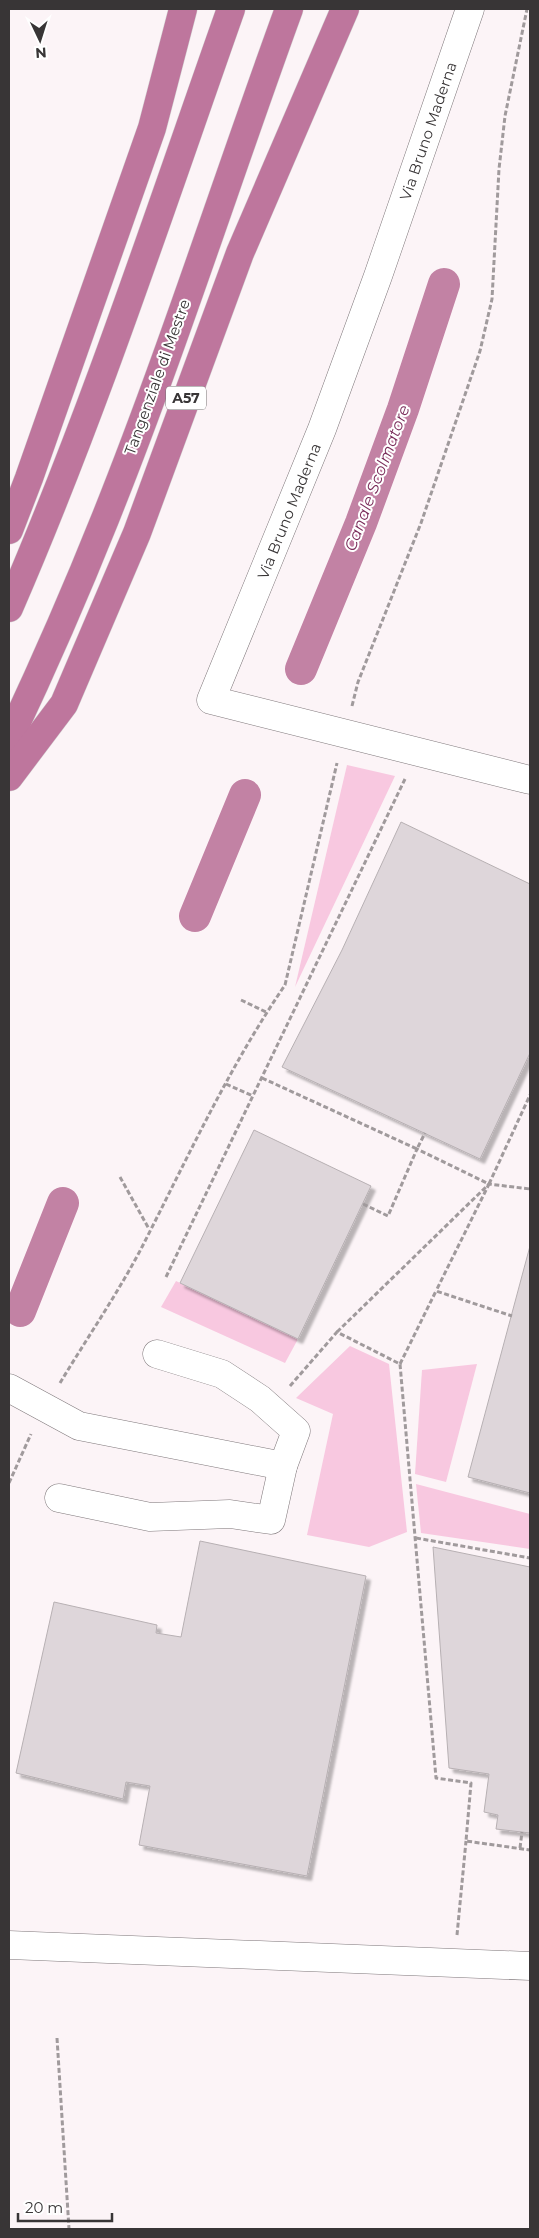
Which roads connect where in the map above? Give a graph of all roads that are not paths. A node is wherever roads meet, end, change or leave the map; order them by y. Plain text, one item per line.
1 (183, 9) edge
2 (231, 9) edge
3 (289, 9) edge
4 (345, 9) edge
5 (470, 9) edge
6 (9, 530) edge
7 (9, 608) edge
8 (9, 739) edge
9 (9, 777) edge
10 (530, 780) edge
11 (157, 1354) dead end
12 (9, 1388) edge
13 (283, 1466) junction
14 (59, 1498) dead end
15 (9, 1945) edge
16 (530, 1966) edge

1 - 6 highway
2 - 7 highway
3 - 8 highway, Tangenziale di Mestre / A57
4 - 9 highway, A57
5 - 10 street, Via Bruno Maderna
11 - 13 street
12 - 13 street
13 - 14 street
15 - 16 street

